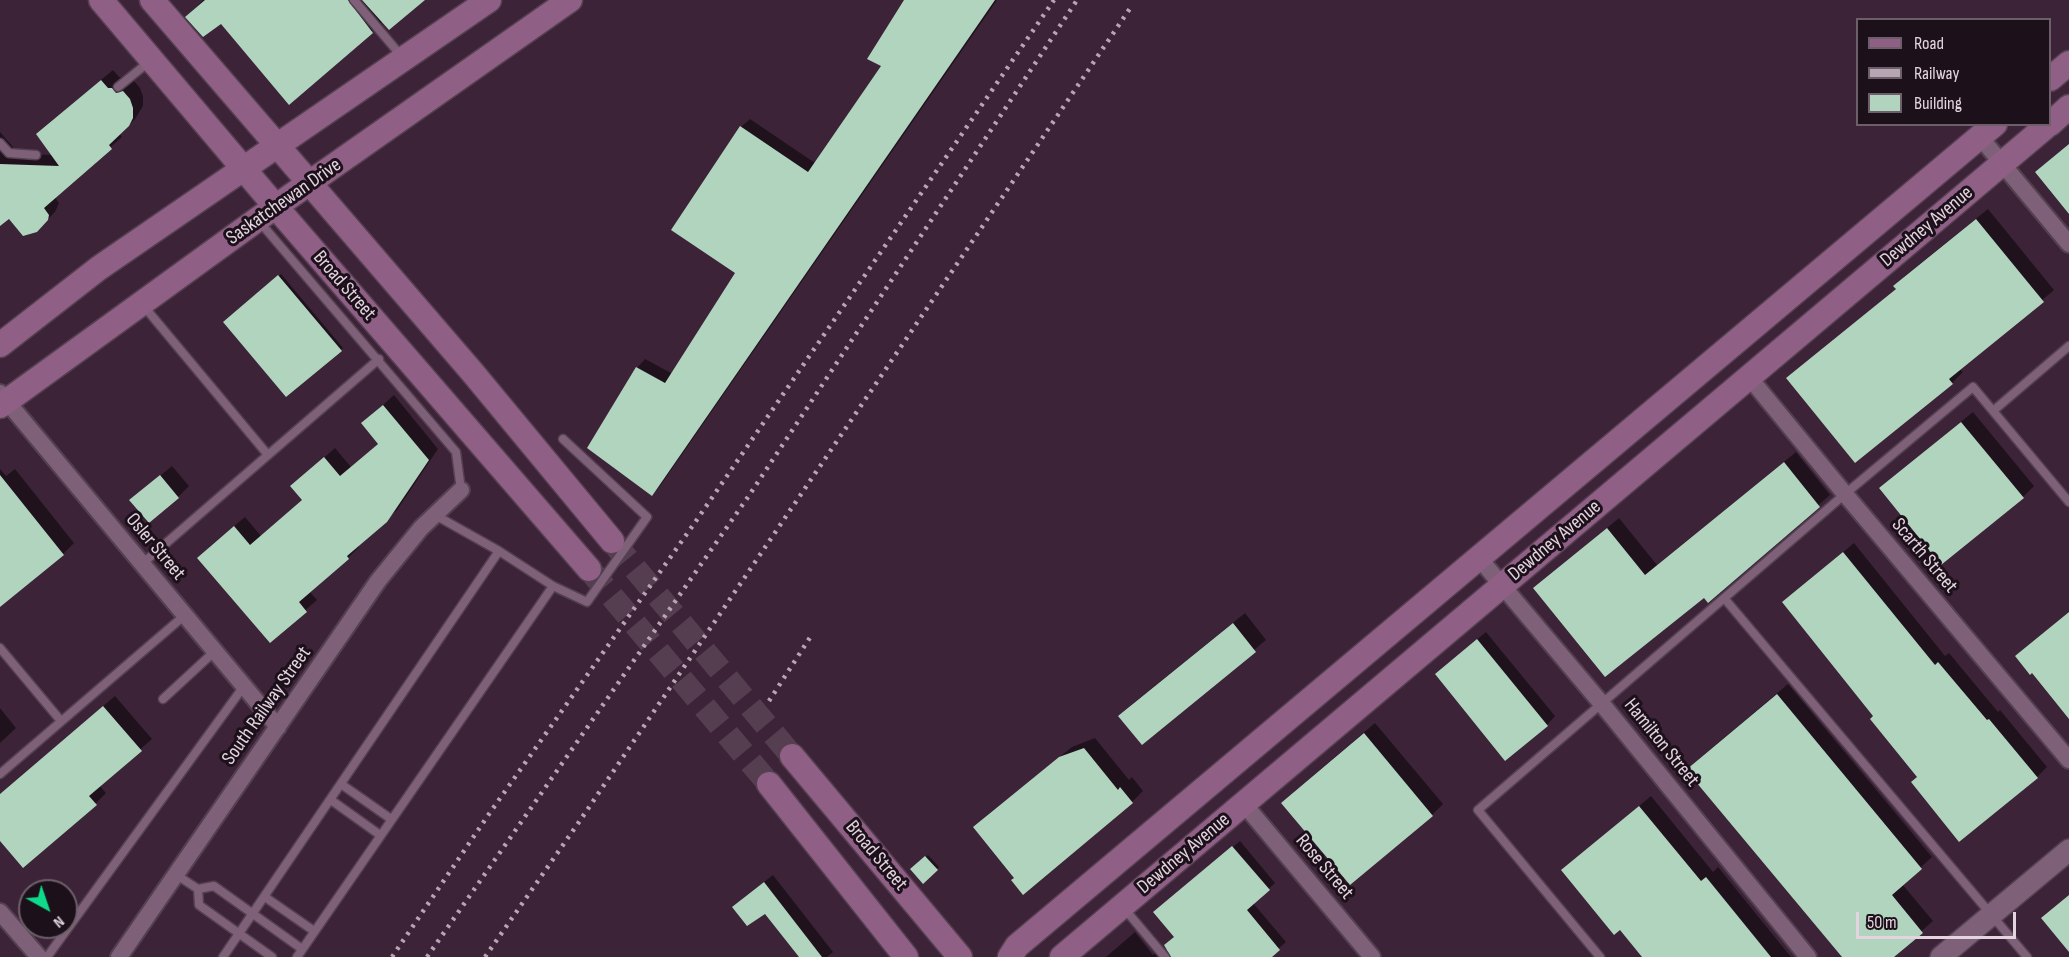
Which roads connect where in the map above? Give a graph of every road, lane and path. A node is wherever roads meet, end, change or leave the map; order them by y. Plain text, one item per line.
1 (101, 0) edge
2 (152, 0) edge
3 (354, 0) edge
4 (489, 0) edge
5 (567, 1) edge
6 (403, 58) junction
7 (152, 59) junction
8 (2069, 63) edge
9 (2051, 77) edge
10 (118, 87) dead end
11 (2069, 107) edge
12 (2051, 122) edge
13 (2047, 126) edge
14 (1988, 131) edge
15 (0, 143) edge
16 (278, 146) junction
17 (36, 155) dead end
18 (2002, 163) junction
19 (245, 170) junction
20 (310, 183) junction
21 (267, 213) junction
22 (2069, 244) edge
23 (142, 304) junction
24 (0, 345) edge
25 (2069, 346) edge
26 (379, 359) junction
27 (1749, 377) junction
28 (3, 400) edge
29 (1993, 411) junction
30 (563, 440) dead end
31 (268, 455) junction
32 (461, 490) joint
33 (1845, 494) junction
34 (2069, 502) edge
35 (435, 514) junction
36 (612, 541) tunnel mouth
37 (499, 551) junction
38 (1479, 558) junction
39 (142, 564) junction
40 (589, 569) tunnel mouth
41 (553, 586) junction
42 (1503, 586) junction
43 (1724, 598) junction
44 (185, 615) junction
45 (0, 648) edge
46 (214, 651) junction
47 (244, 686) junction
48 (163, 699) dead end
49 (1602, 704) junction
50 (61, 721) junction
51 (278, 727) junction
52 (792, 756) tunnel mouth
53 (2069, 760) edge
54 (0, 774) edge
55 (342, 784) junction
56 (769, 784) tunnel mouth
57 (331, 800) junction
58 (1244, 804) junction
59 (391, 819) junction
60 (380, 835) junction
61 (2069, 850) edge
62 (175, 874) junction
63 (198, 889) junction
64 (265, 897) junction
65 (1122, 906) junction
66 (0, 912) edge
67 (253, 914) junction
68 (1992, 915) junction
69 (314, 931) junction
70 (239, 934) junction
71 (299, 953) edge
72 (39, 957) edge
73 (46, 957) edge
74 (119, 957) edge
75 (223, 957) edge
76 (272, 957) edge
77 (906, 957) edge
78 (960, 957) edge
79 (1010, 957) edge
80 (1062, 957) edge
81 (1165, 957) edge
82 (1372, 957) edge
83 (1600, 957) edge
84 (1808, 957) edge
85 (1941, 957) edge
86 (2027, 957) edge

1 - 7 main road, Broad Street
2 - 16 main road, Broad Street
3 - 6 lane
4 - 6 main road
5 - 20 main road, Saskatchewan Drive
6 - 16 main road
7 - 10 lane
7 - 19 main road, Broad Street
8 - 9 main road
11 - 12 main road, Dewdney Avenue
13 - 18 main road, Dewdney Avenue
14 - 18 street
14 - 38 main road, Dewdney Avenue
15 - 17 lane
16 - 19 main road
16 - 20 main road, Broad Street
18 - 22 street
18 - 27 main road, Dewdney Avenue
19 - 21 main road, Broad Street
19 - 24 main road
20 - 21 main road, Saskatchewan Drive
20 - 36 main road, Broad Street
21 - 23 main road, Saskatchewan Drive
21 - 26 lane
21 - 40 main road, Broad Street
23 - 28 main road, Saskatchewan Drive
23 - 31 lane
25 - 29 lane
26 - 31 lane
26 - 32 lane
27 - 33 street, Scarth Street
27 - 42 main road, Dewdney Avenue
28 - 39 street, Osler Street
29 - 33 lane
29 - 34 lane
30 - 41 lane
31 - 39 lane
32 - 35 street, South Railway Street
33 - 43 lane
33 - 53 street, Scarth Street
35 - 37 lane
35 - 51 street, South Railway Street
37 - 41 lane
37 - 55 lane
38 - 42 street, Hamilton Street
38 - 79 main road, Dewdney Avenue
39 - 44 street, Osler Street
41 - 59 lane
42 - 49 street, Hamilton Street
42 - 58 main road, Dewdney Avenue
43 - 49 lane
43 - 68 lane
44 - 46 street, Osler Street
44 - 50 lane
45 - 50 lane
46 - 47 street, Osler Street
46 - 48 lane
47 - 51 street, Osler Street
47 - 73 lane
49 - 83 lane
49 - 84 street, Hamilton Street
50 - 54 lane
51 - 62 street, South Railway Street
52 - 78 main road, Broad Street
55 - 57 lane
55 - 59 lane
56 - 77 main road, Broad Street
57 - 60 lane
57 - 64 lane
58 - 65 main road, Dewdney Avenue
58 - 82 street, Rose Street
59 - 60 lane
60 - 69 lane
61 - 68 street
62 - 63 lane
62 - 74 street, South Railway Street
63 - 67 lane
63 - 70 lane
64 - 67 lane
64 - 69 lane
65 - 80 main road, Dewdney Avenue
65 - 81 lane
66 - 72 street
67 - 70 lane
67 - 71 lane
68 - 85 street
68 - 86 lane
69 - 71 lane
70 - 75 lane
70 - 76 lane

